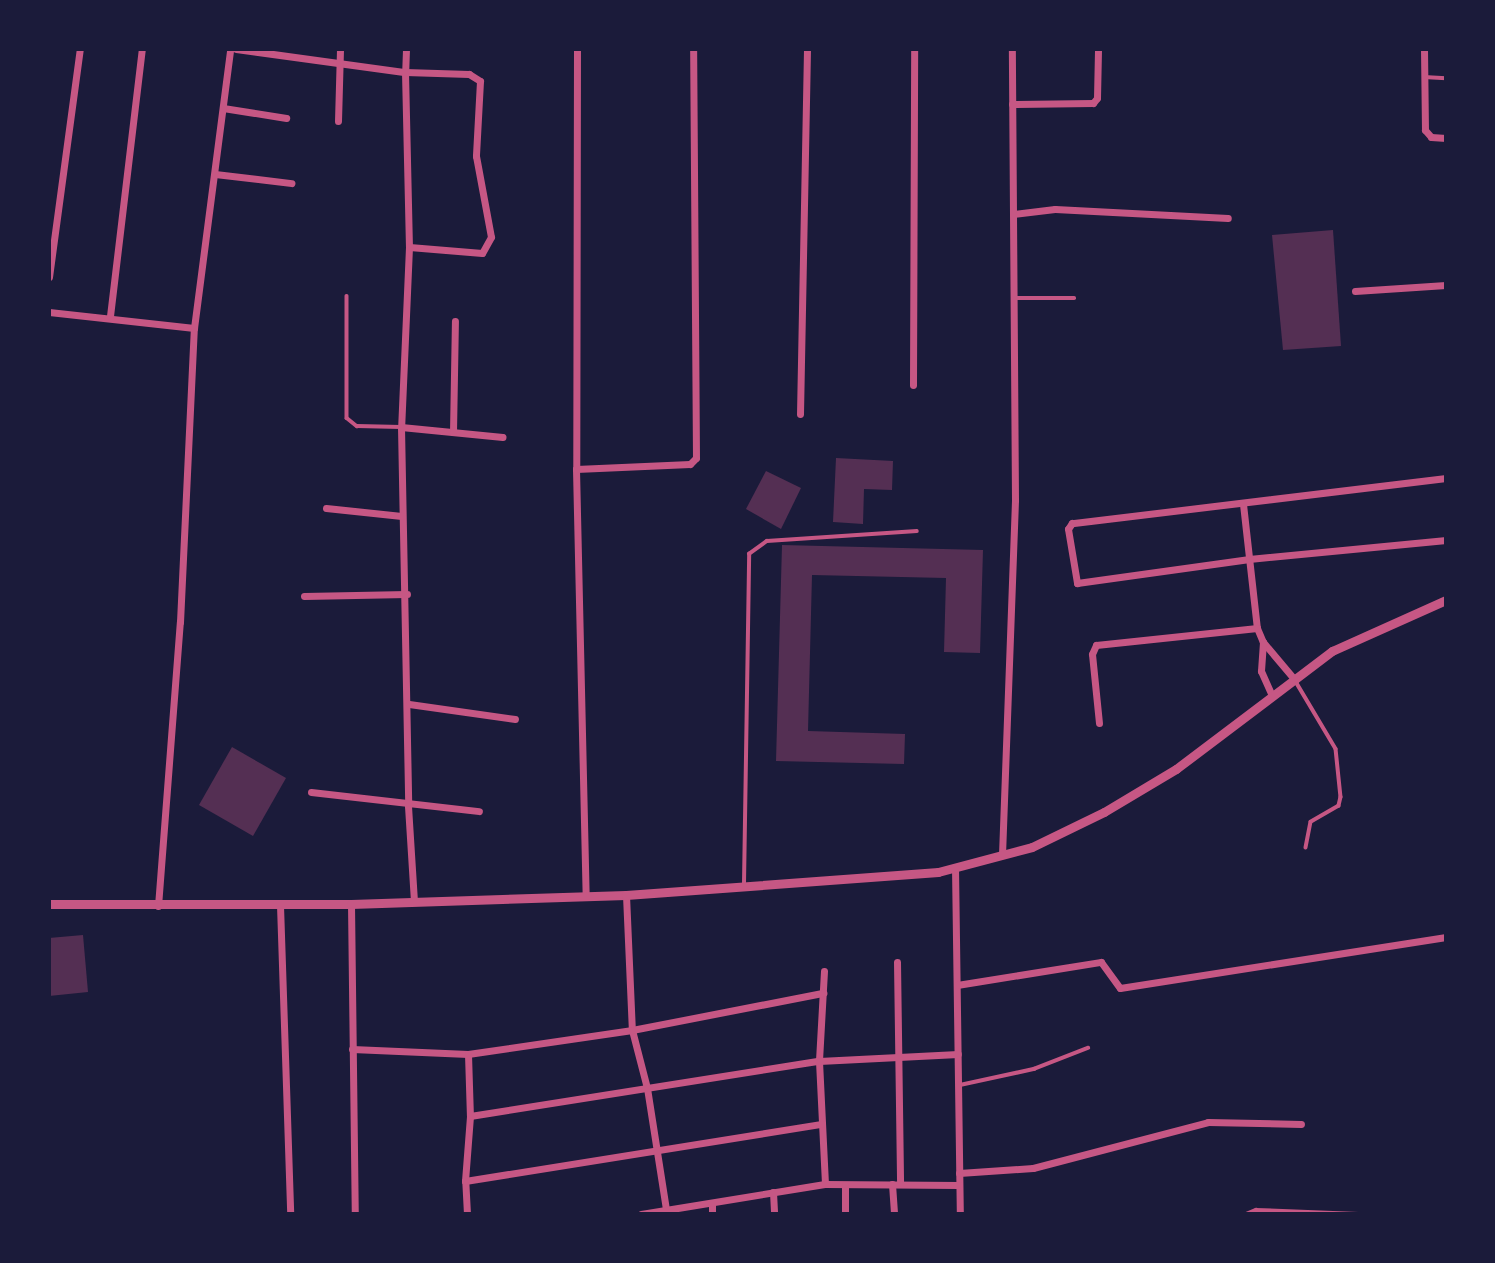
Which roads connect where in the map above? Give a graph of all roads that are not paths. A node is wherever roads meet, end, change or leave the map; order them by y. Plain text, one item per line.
1 (80, 49) edge
2 (142, 49) edge
3 (230, 49) edge
4 (236, 49) edge
5 (340, 49) edge
6 (406, 49) edge
7 (578, 49) edge
8 (693, 49) edge
9 (807, 49) edge
10 (914, 49) edge
11 (1012, 49) edge
12 (1097, 49) edge
13 (1424, 49) edge
14 (340, 63) junction
15 (405, 72) junction
16 (1422, 76) junction
17 (1446, 78) edge
18 (1013, 104) junction
19 (223, 108) junction
20 (286, 118) dead end
21 (338, 121) dead end
22 (1446, 138) edge
23 (215, 174) junction
24 (291, 183) dead end
25 (1013, 214) junction
26 (1228, 218) dead end
27 (409, 247) junction
28 (49, 278) edge
29 (1446, 285) edge
30 (1355, 291) dead end
31 (346, 296) dead end
32 (1014, 298) junction
33 (1074, 298) dead end
34 (49, 312) edge
35 (110, 316) junction
36 (455, 321) dead end
37 (194, 328) junction
38 (913, 385) dead end
39 (800, 414) dead end
40 (401, 427) junction
41 (453, 432) junction
42 (503, 437) dead end
43 (576, 469) junction
44 (1446, 478) edge
45 (1243, 504) junction
46 (326, 508) dead end
47 (402, 516) junction
48 (917, 531) dead end
49 (1446, 540) edge
50 (1249, 559) junction
51 (407, 594) junction
52 (304, 596) dead end
53 (1446, 600) edge
54 (1257, 628) junction
55 (1263, 642) junction
56 (1295, 680) junction
57 (1272, 696) junction
58 (409, 704) junction
59 (515, 719) dead end
60 (1099, 723) dead end
61 (311, 792) dead end
62 (408, 806) junction
63 (479, 811) dead end
64 (1306, 848) dead end
65 (1002, 855) junction
66 (955, 867) junction
67 (744, 887) junction
68 (626, 895) junction
69 (586, 896) junction
70 (414, 901) junction
71 (49, 904) edge
72 (351, 904) junction
73 (280, 905) junction
74 (158, 906) junction
75 (1446, 937) edge
76 (897, 962) dead end
77 (824, 971) dead end
78 (957, 985) junction
79 (823, 993) junction
80 (632, 1030) junction
81 (1088, 1048) dead end
82 (352, 1049) junction
83 (468, 1054) junction
84 (958, 1054) junction
85 (899, 1057) junction
86 (819, 1061) junction
87 (958, 1085) junction
88 (647, 1088) junction
89 (470, 1116) junction
90 (821, 1124) junction
91 (1301, 1124) dead end
92 (656, 1151) junction
93 (959, 1173) junction
94 (465, 1181) junction
95 (825, 1184) junction
96 (896, 1184) junction
97 (845, 1185) junction
98 (960, 1185) junction
99 (774, 1192) junction
100 (712, 1203) junction
101 (666, 1210) junction
102 (290, 1214) edge
103 (355, 1214) edge
104 (467, 1214) edge
105 (647, 1214) edge
106 (712, 1214) edge
107 (774, 1214) edge
108 (845, 1214) edge
109 (894, 1214) edge
110 (960, 1214) edge
111 (1247, 1214) edge
112 (1358, 1214) edge

1 - 28 street
2 - 35 street
3 - 19 street
4 - 14 street
5 - 14 street
6 - 15 street
7 - 43 street
8 - 43 street
9 - 39 street
10 - 38 street
11 - 18 street
12 - 18 street
13 - 16 street
14 - 15 street
14 - 21 street
15 - 27 street
15 - 27 street
16 - 17 lane
16 - 22 street
18 - 25 street
19 - 20 street
19 - 23 street
23 - 24 street
23 - 37 street
25 - 26 street
25 - 32 street
27 - 40 street
29 - 30 street
31 - 40 lane
32 - 33 lane
32 - 65 street
34 - 35 street
35 - 37 street
36 - 41 street
37 - 74 street
40 - 41 street
40 - 47 street
41 - 42 street
43 - 69 street
44 - 45 street
45 - 50 street
45 - 50 street
46 - 47 street
47 - 51 street
48 - 67 lane
49 - 50 street
50 - 54 street
51 - 52 street
51 - 58 street
53 - 56 street
54 - 55 street
54 - 60 street
55 - 56 street
55 - 57 street
56 - 57 street
56 - 64 lane
57 - 65 street
58 - 59 street
58 - 62 street
61 - 62 street
62 - 63 street
62 - 70 street
65 - 66 street
66 - 67 street
66 - 78 street
67 - 68 street
68 - 69 street
68 - 80 street
69 - 70 street
70 - 72 street
71 - 74 street
72 - 73 street
72 - 82 street
73 - 74 street
73 - 102 street
75 - 78 street
76 - 85 street
77 - 79 street
78 - 84 street
79 - 80 street
79 - 86 street
80 - 83 street
80 - 88 street
81 - 87 lane
82 - 83 street
82 - 103 street
83 - 89 street
84 - 85 street
84 - 87 street
85 - 86 street
85 - 96 street
86 - 88 street
86 - 90 street
87 - 93 street
88 - 89 street
88 - 92 street
89 - 94 street
90 - 92 street
90 - 95 street
91 - 93 street
92 - 94 street
92 - 101 street
93 - 98 street
94 - 104 street
95 - 97 street
95 - 99 street
96 - 97 street
96 - 98 street
96 - 109 street
97 - 108 street
98 - 110 street
99 - 100 street
99 - 107 street
100 - 101 street
100 - 106 street
101 - 105 street
111 - 112 lane

